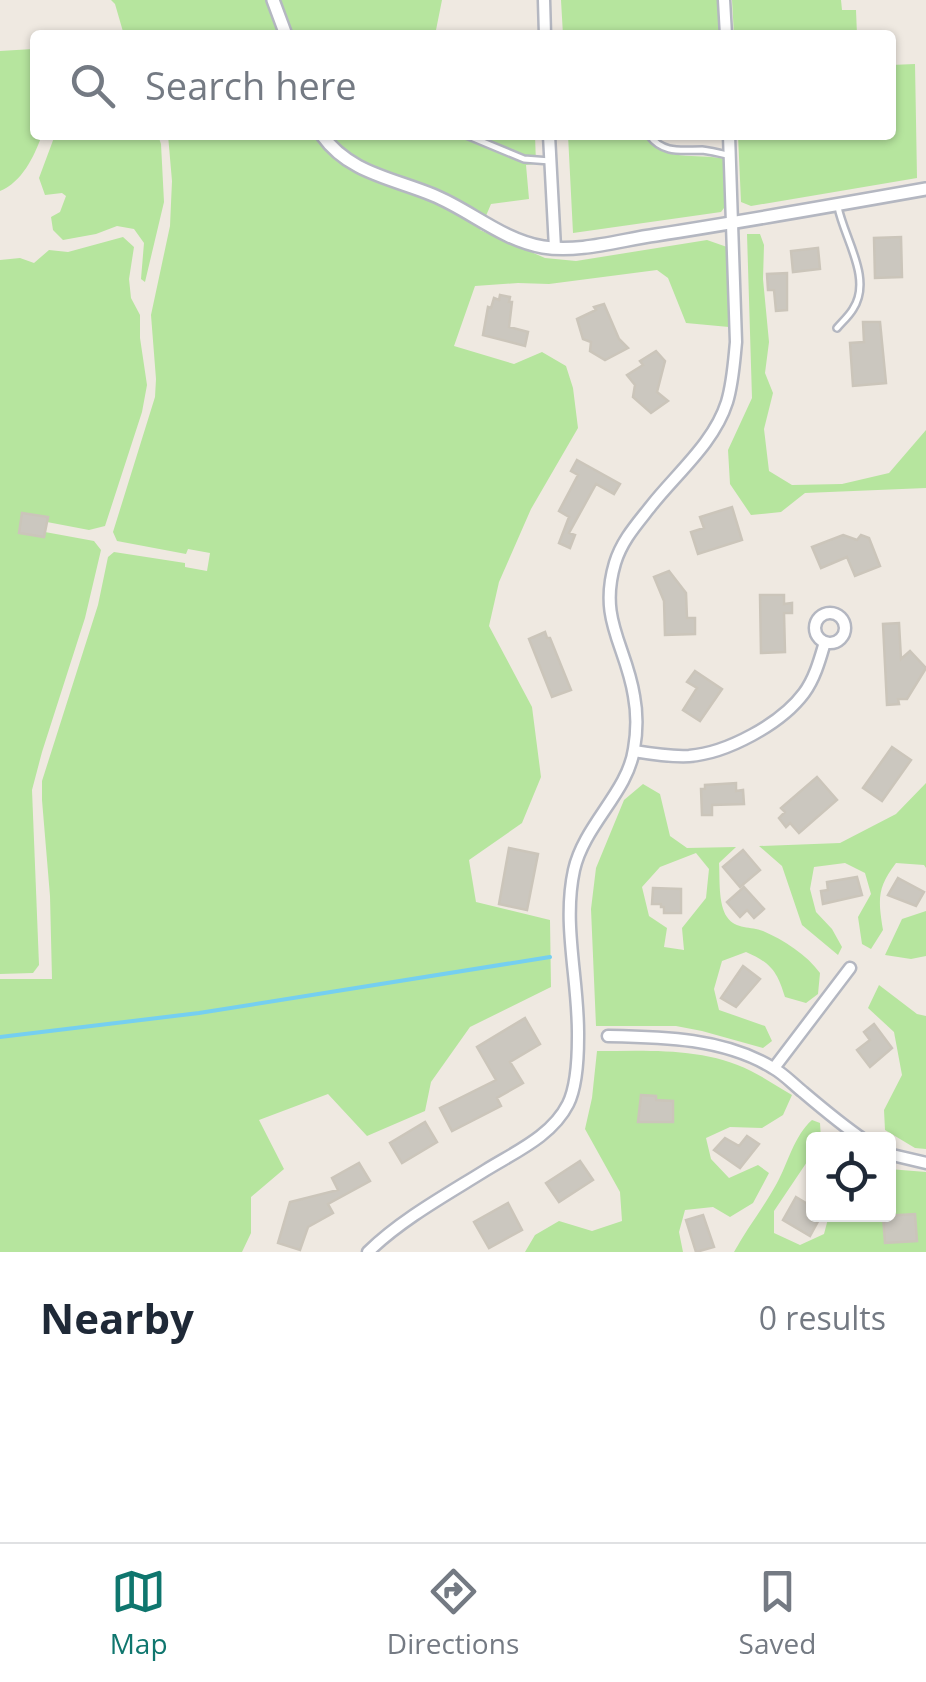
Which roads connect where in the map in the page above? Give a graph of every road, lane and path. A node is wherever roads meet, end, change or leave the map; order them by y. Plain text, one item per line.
1 (274, 0) edge
2 (544, 0) edge
3 (724, 0) edge
4 (284, 30) edge
5 (545, 30) edge
6 (726, 30) edge
7 (326, 140) edge
8 (479, 140) edge
9 (549, 140) edge
10 (653, 140) edge
11 (730, 140) edge
12 (730, 156) junction
13 (550, 161) junction
14 (926, 189) edge
15 (837, 204) junction
16 (733, 223) junction
17 (556, 248) junction
18 (837, 328) dead end
19 (825, 642) dead end
20 (634, 751) junction
21 (850, 968) dead end
22 (608, 1036) dead end
23 (774, 1068) junction
24 (852, 1132) edge
25 (896, 1156) edge
26 (926, 1163) edge
27 (368, 1252) edge

1 - 4 street
2 - 5 street
3 - 6 street
7 - 17 street
8 - 13 lane
9 - 13 street
10 - 12 lane
11 - 12 street
12 - 16 street
13 - 17 street
14 - 15 street
15 - 16 street
15 - 18 lane
16 - 17 street
16 - 20 street
19 - 20 street
20 - 27 street
21 - 23 street
22 - 23 street
23 - 24 street
25 - 26 street

